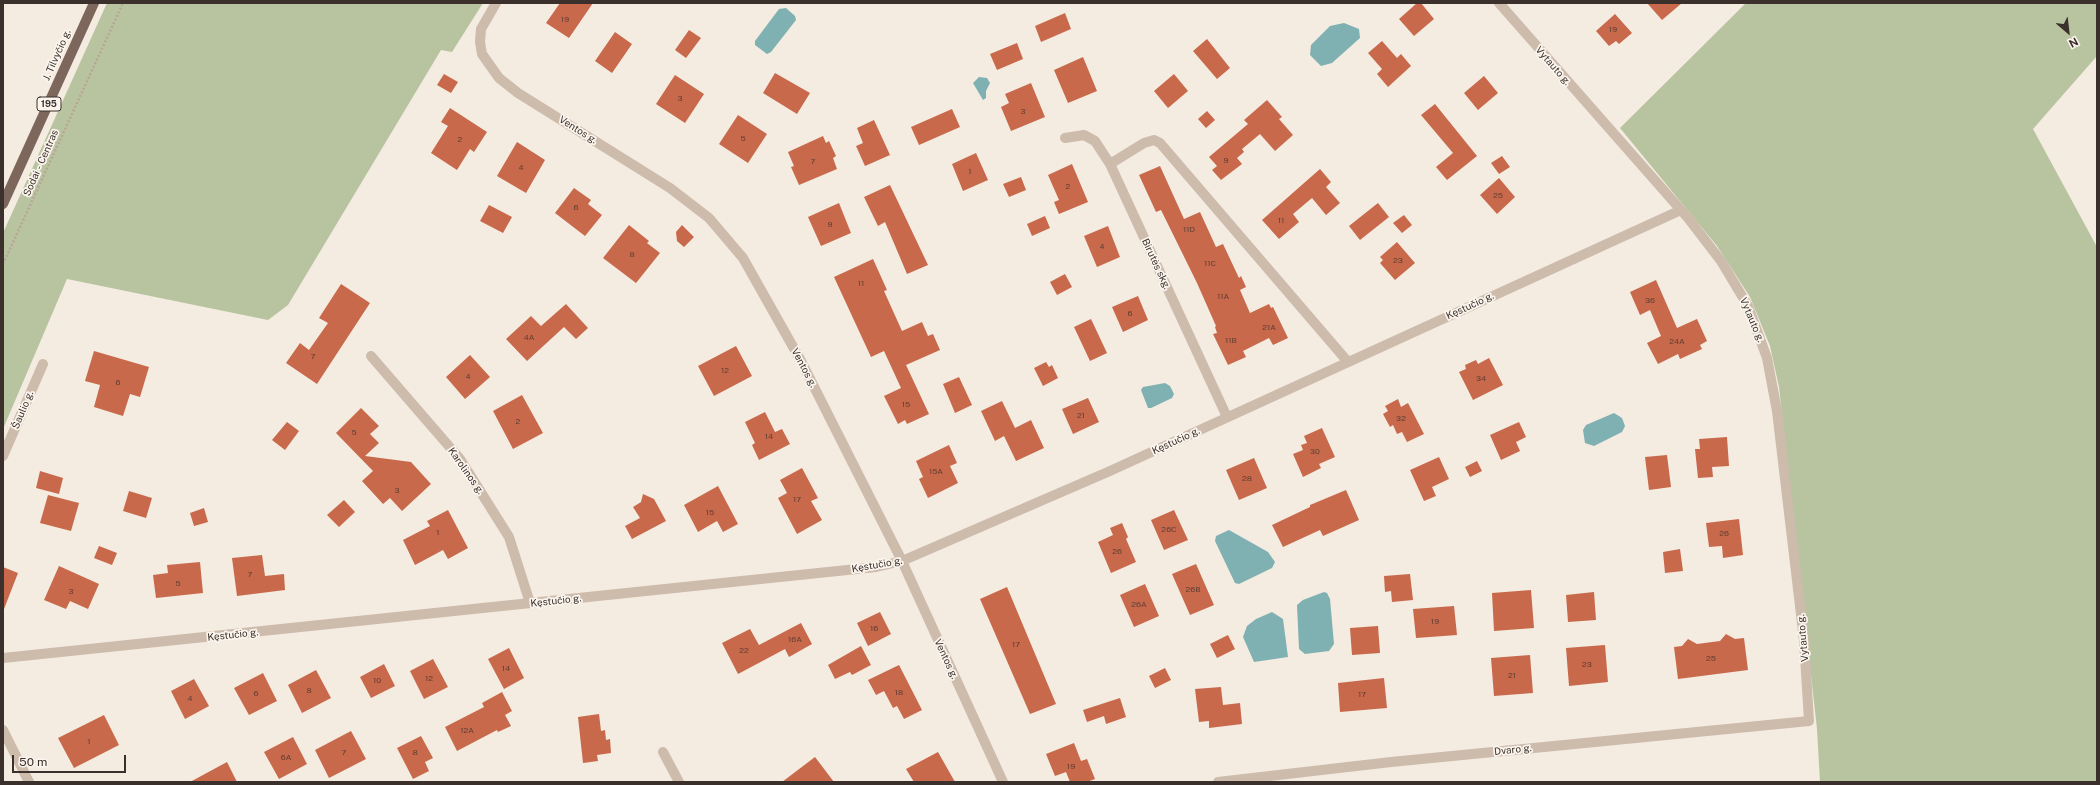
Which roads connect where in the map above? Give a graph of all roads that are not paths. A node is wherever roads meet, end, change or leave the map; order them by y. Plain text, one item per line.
1 (94, 3) edge
2 (496, 3) edge
3 (1499, 3) edge
4 (1065, 138) dead end
5 (1110, 164) junction
6 (3, 204) edge
7 (1681, 210) junction
8 (371, 356) dead end
9 (1348, 362) junction
10 (43, 364) dead end
11 (1227, 417) junction
12 (3, 456) edge
13 (902, 561) junction
14 (530, 603) junction
15 (3, 658) edge
16 (1809, 721) joint
17 (3, 730) edge
18 (662, 752) dead end
19 (29, 782) edge
20 (678, 782) edge
21 (1003, 782) edge
22 (1218, 782) edge

1 - 6 main road, J. Tilvyčio g. / 195
2 - 13 street, Ventos g.
3 - 7 street, Vytauto g.
4 - 5 street, Birutės skg.
5 - 9 street
5 - 11 street, Birutės skg.
7 - 9 street, Kęstučio g.
7 - 16 street, Vytauto g.
8 - 14 street, Karolinos g.
9 - 11 street, Kęstučio g.
10 - 12 street, Šaulio g.
11 - 13 street, Kęstučio g.
13 - 14 street, Kęstučio g.
13 - 21 street, Ventos g.
14 - 15 street, Kęstučio g.
16 - 22 street, Dvaro g.
17 - 19 street
18 - 20 street

